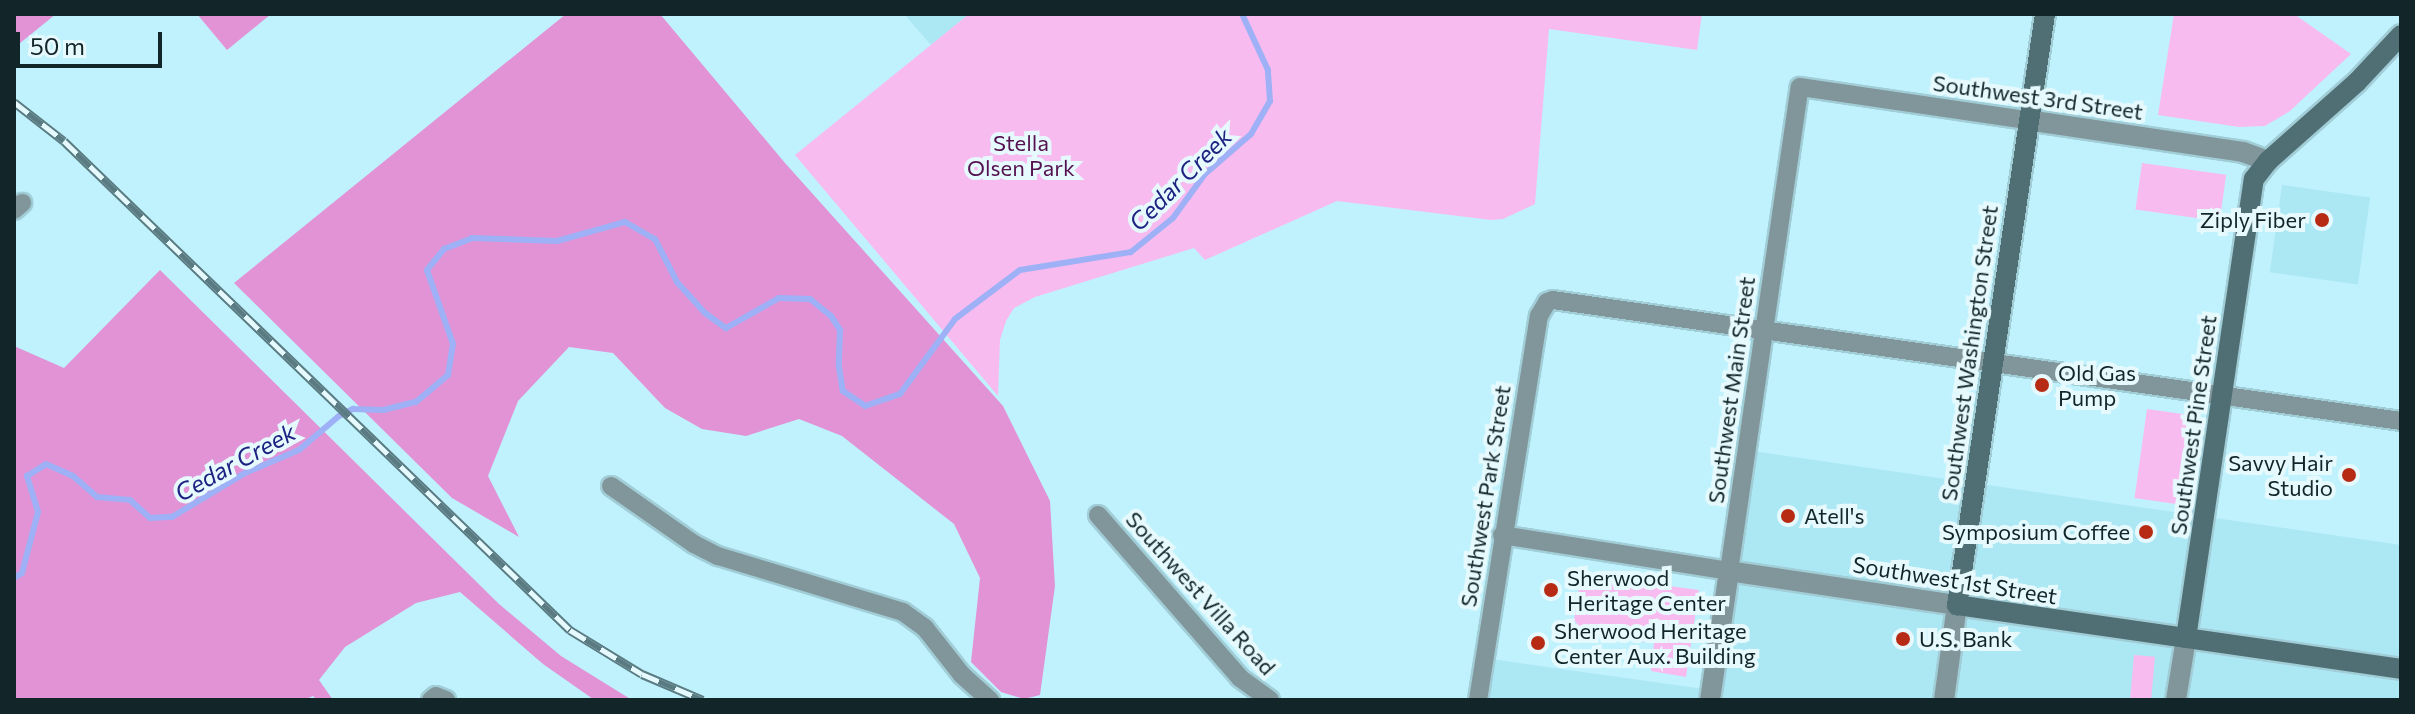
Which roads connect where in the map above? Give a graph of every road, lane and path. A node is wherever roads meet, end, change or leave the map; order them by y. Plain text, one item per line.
1 (2045, 14) edge
2 (2401, 35) edge
3 (1800, 87) joint
4 (2027, 120) junction
5 (2268, 161) junction
6 (1763, 331) junction
7 (1992, 363) junction
8 (2221, 396) junction
9 (2401, 421) edge
10 (611, 486) dead end
11 (1098, 515) dead end
12 (1502, 535) junction
13 (1729, 571) junction
14 (1957, 605) junction
15 (2186, 638) junction
16 (2401, 669) edge
17 (431, 700) edge
18 (446, 700) edge
19 (990, 700) edge
20 (1270, 700) edge
21 (1478, 700) edge
22 (1710, 700) edge
23 (1944, 700) edge
24 (2176, 700) edge

1 - 4 main road, Southwest Washington Street
2 - 5 main road
3 - 4 street, Southwest 3rd Street
3 - 6 street, Southwest Main Street
4 - 5 street, Southwest 3rd Street
4 - 7 main road, Southwest Washington Street
5 - 8 main road, Southwest Pine Street
6 - 7 street
6 - 12 street, Southwest Park Street
6 - 13 street, Southwest Main Street
7 - 8 street
7 - 14 main road, Southwest Washington Street
8 - 9 street
8 - 15 main road, Southwest Pine Street
10 - 19 street
11 - 20 street, Southwest Villa Road
12 - 13 street, Southwest 1st Street
12 - 21 street, Southwest Park Street
13 - 14 street, Southwest 1st Street
13 - 22 street, Southwest Main Street
14 - 15 main road, Southwest 1st Street
14 - 23 street, Southwest Washington Street
15 - 16 main road, Southwest 1st Street
15 - 24 street, Southwest Pine Street
17 - 18 street

